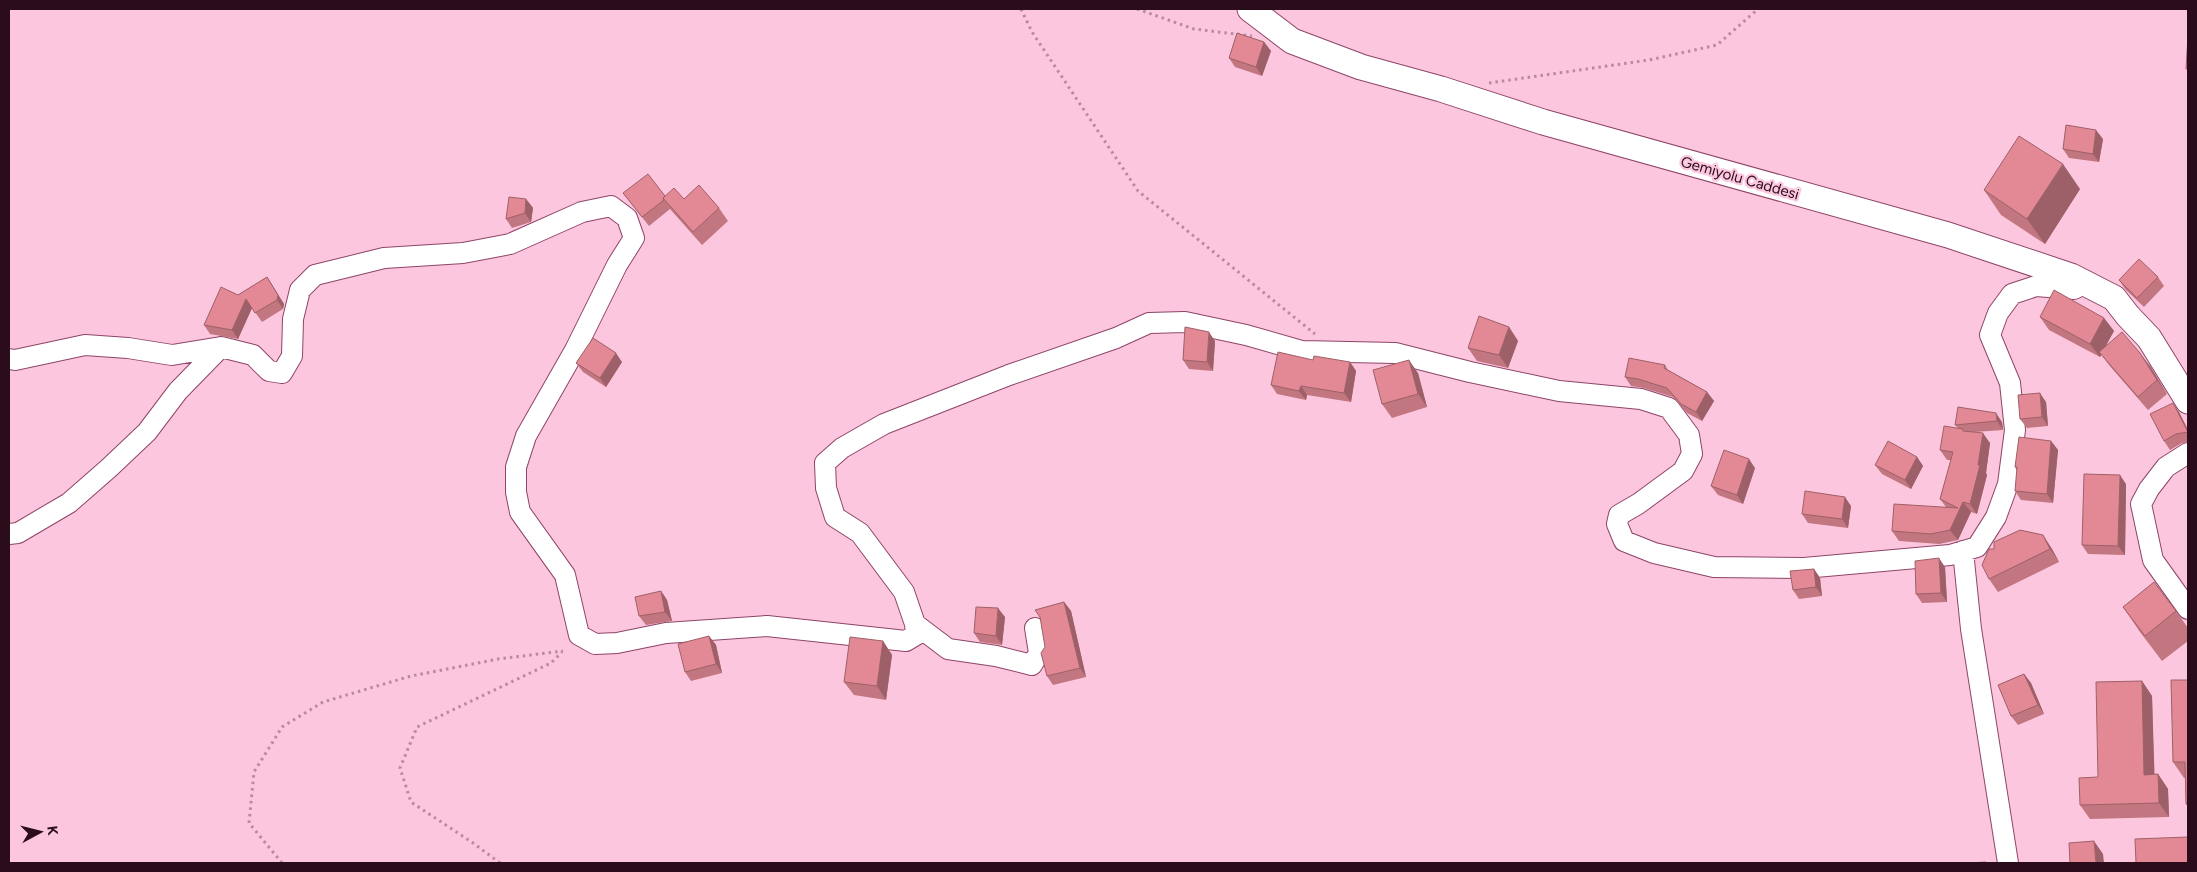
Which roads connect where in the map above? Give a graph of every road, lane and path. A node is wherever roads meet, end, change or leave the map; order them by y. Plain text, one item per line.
1 (1020, 9) edge
2 (1137, 9) edge
3 (1250, 9) edge
4 (1758, 9) edge
5 (1253, 36) edge
6 (1488, 83) dead end
7 (2086, 283) junction
8 (221, 347) junction
9 (1336, 352) junction
10 (9, 359) edge
11 (2188, 400) edge
12 (2188, 453) edge
13 (9, 534) edge
14 (1963, 551) junction
15 (2188, 609) edge
16 (915, 624) junction
17 (1035, 628) dead end
18 (579, 635) junction
19 (563, 651) junction
20 (282, 863) edge
21 (500, 863) edge
22 (2008, 863) edge

1 - 9 path
2 - 5 path
3 - 7 street, Gemiyolu Caddesi
4 - 6 path
7 - 11 street, Gemiyolu Caddesi
7 - 14 street
8 - 10 street
8 - 13 street
8 - 18 street
9 - 14 street
9 - 16 street
12 - 15 street
14 - 22 street
16 - 17 street
16 - 18 street
18 - 19 path
19 - 20 path
19 - 21 path

